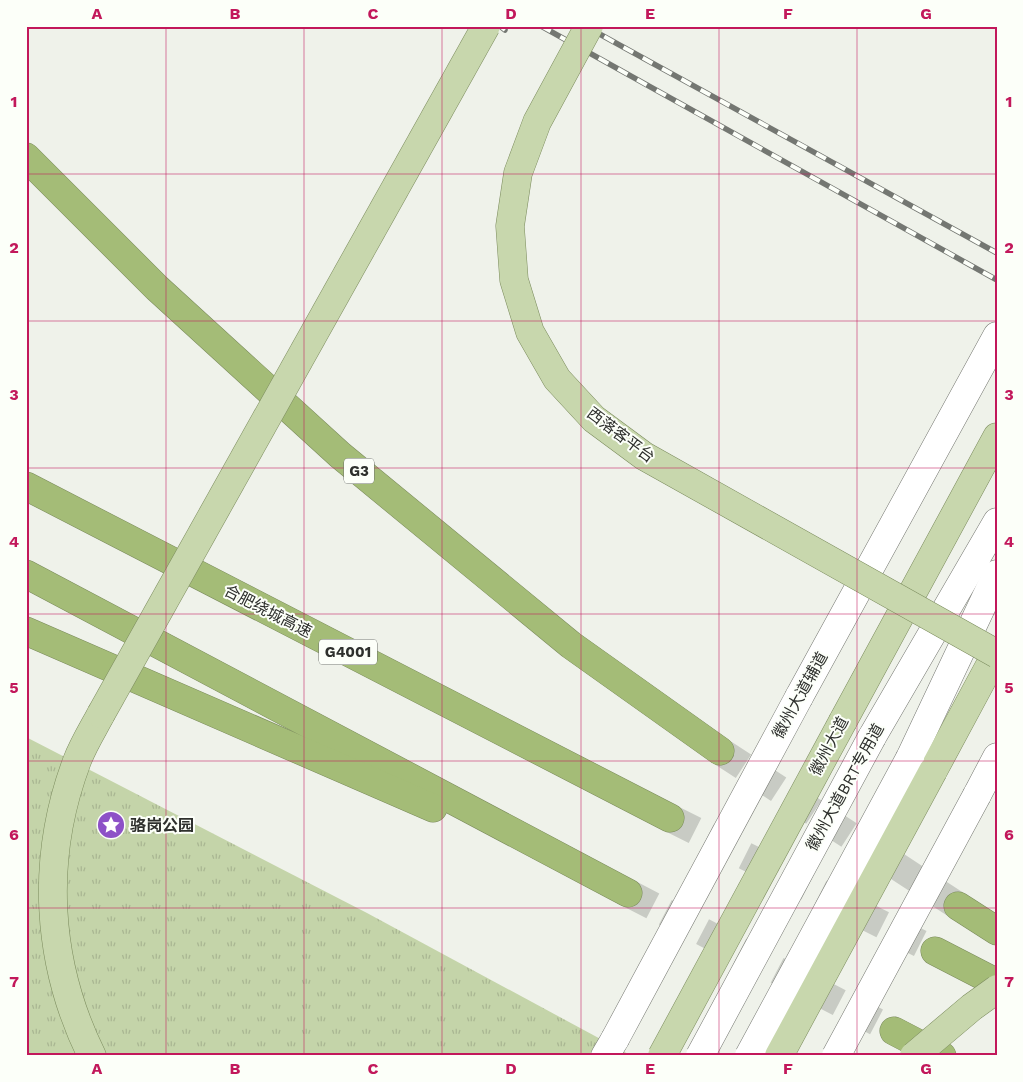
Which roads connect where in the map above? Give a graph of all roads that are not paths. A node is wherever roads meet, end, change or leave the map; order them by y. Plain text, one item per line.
1 (486, 26) edge
2 (589, 26) edge
3 (26, 157) edge
4 (997, 336) edge
5 (997, 437) edge
6 (26, 486) edge
7 (997, 522) edge
8 (26, 574) edge
9 (997, 574) edge
10 (26, 631) edge
11 (997, 653) edge
12 (720, 751) tunnel mouth
13 (997, 757) edge
14 (921, 764) junction
15 (670, 818) tunnel mouth
16 (958, 906) tunnel mouth
17 (997, 931) edge
18 (935, 951) tunnel mouth
19 (997, 983) edge
20 (997, 989) edge
21 (894, 1031) tunnel mouth
22 (610, 1047) edge
23 (92, 1056) edge
24 (662, 1056) edge
25 (700, 1056) edge
26 (749, 1056) edge
27 (779, 1056) edge
28 (836, 1056) edge
29 (914, 1056) edge
30 (942, 1056) edge

1 - 23 main road, bridge
2 - 11 main road, 西落客平台, bridge
3 - 12 highway, G3
4 - 22 street, 徽州大道辅道, bridge
5 - 24 main road, 徽州大道, bridge
6 - 15 highway, 合肥绕城高速 / G4001
7 - 25 street, 徽州大道BRT专用道, bridge
8 - 10 highway
9 - 14 street
11 - 14 main road
13 - 28 street, bridge
14 - 26 street, bridge
14 - 27 main road, bridge
16 - 17 highway
18 - 19 highway
20 - 29 main road, bridge
21 - 30 highway

